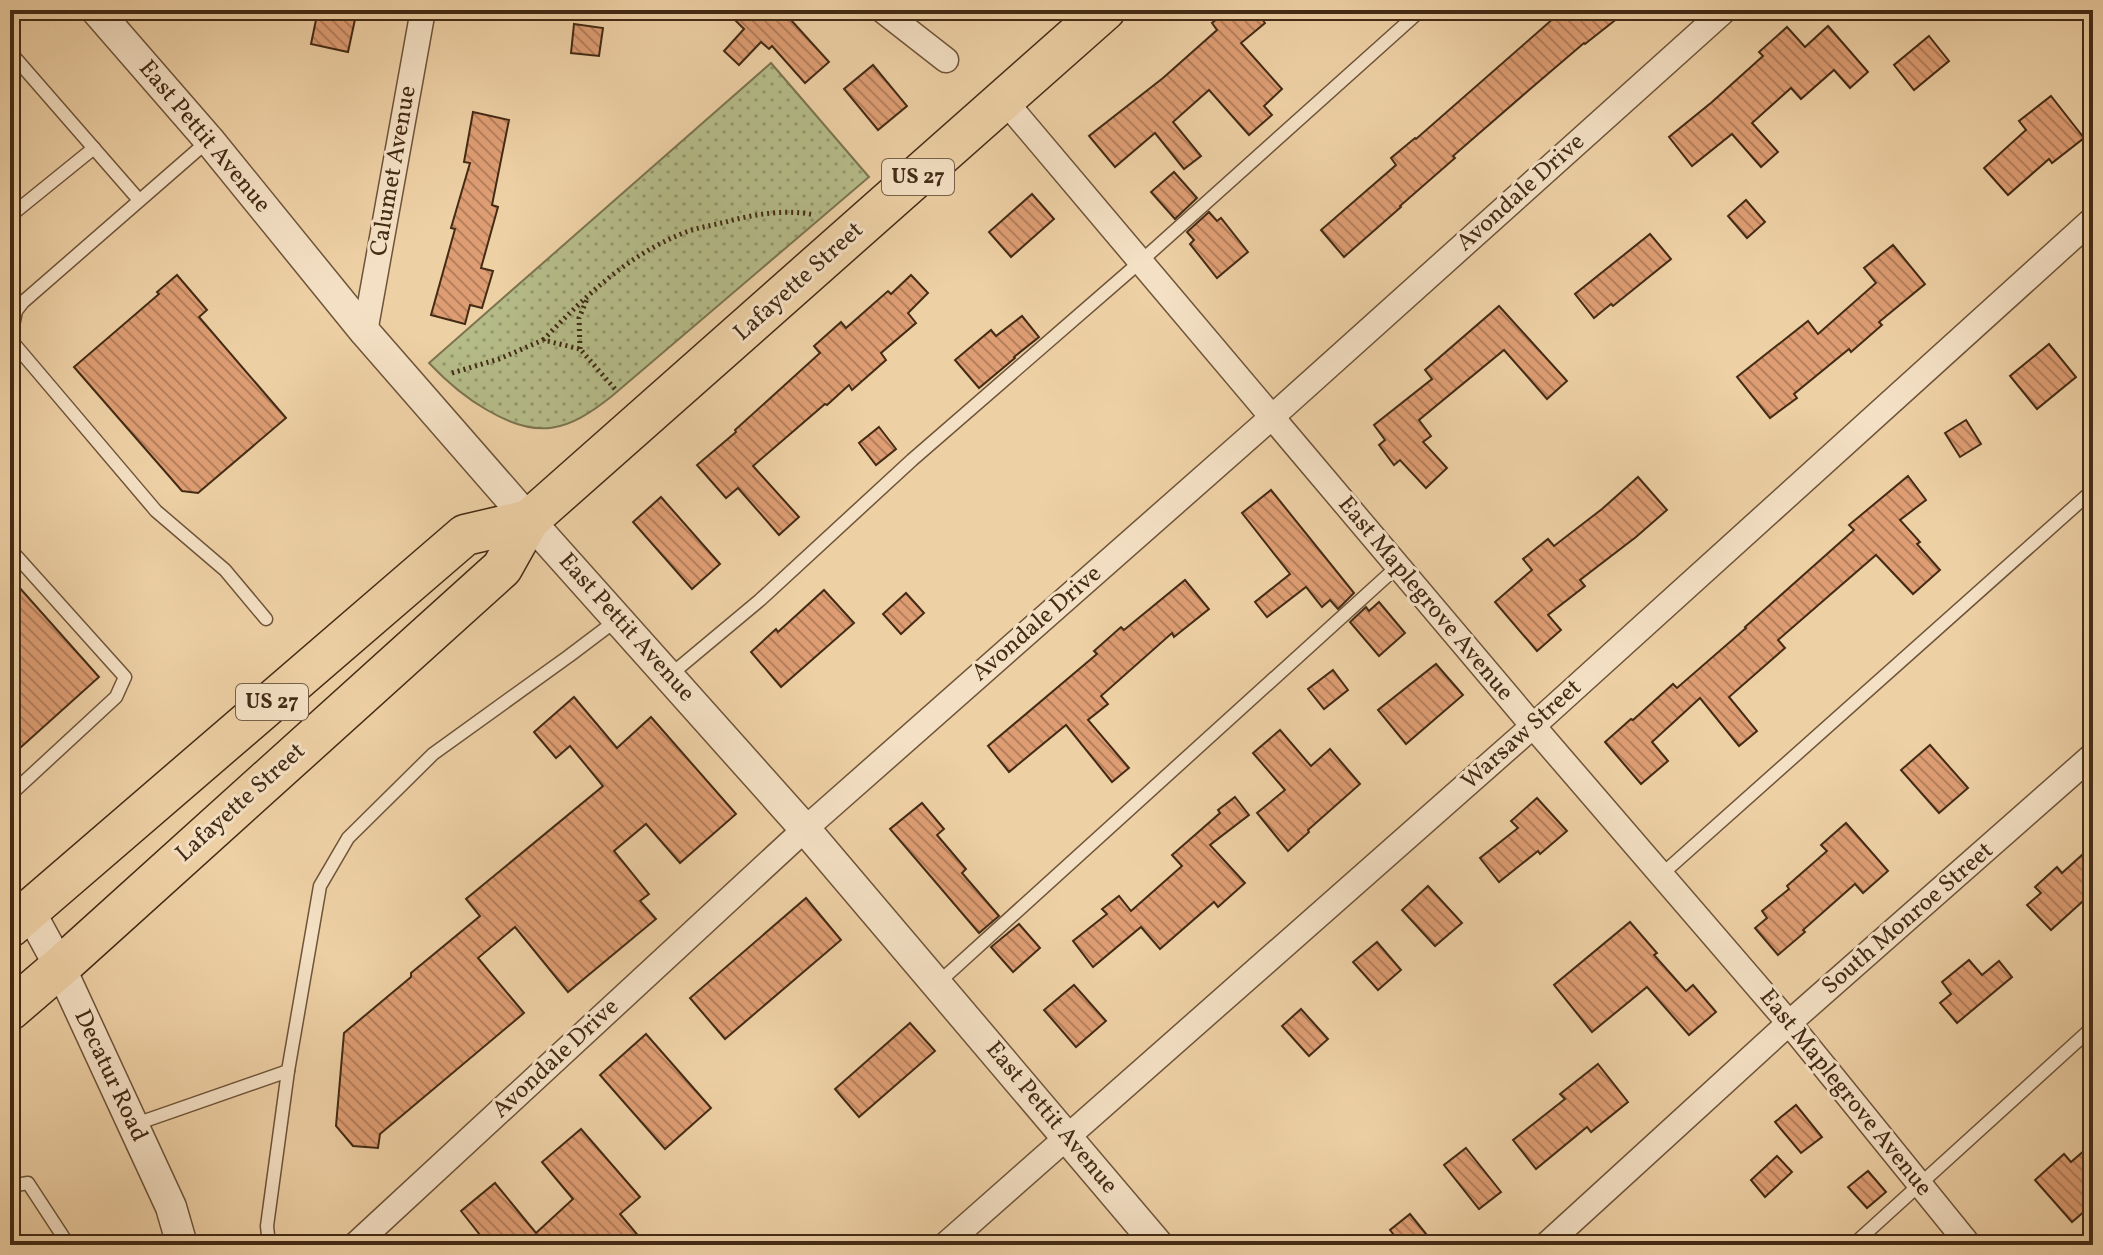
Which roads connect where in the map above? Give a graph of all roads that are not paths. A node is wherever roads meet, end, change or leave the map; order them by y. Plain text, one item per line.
1 (96, 10) edge
2 (423, 10) edge
3 (882, 10) edge
4 (1105, 10) edge
5 (1421, 10) edge
6 (1725, 10) edge
7 (10, 52) edge
8 (946, 60) dead end
9 (1004, 100) junction
10 (209, 140) junction
11 (94, 148) junction
12 (139, 200) junction
13 (10, 216) edge
14 (2093, 219) edge
15 (1140, 262) junction
16 (11, 320) edge
17 (365, 332) junction
18 (10, 340) edge
19 (1272, 417) junction
20 (2093, 490) edge
21 (529, 520) junction
22 (10, 549) edge
23 (1398, 566) junction
24 (266, 619) dead end
25 (618, 619) junction
26 (669, 676) junction
27 (1533, 726) junction
28 (2093, 755) edge
29 (10, 795) edge
30 (805, 829) junction
31 (1661, 875) junction
32 (20, 919) edge
33 (60, 967) junction
34 (937, 984) junction
35 (10, 1010) edge
36 (1789, 1023) junction
37 (2093, 1027) edge
38 (288, 1071) junction
39 (133, 1125) junction
40 (1068, 1137) junction
41 (1920, 1184) junction
42 (10, 1186) edge
43 (66, 1245) edge
44 (182, 1245) edge
45 (269, 1245) edge
46 (355, 1245) edge
47 (945, 1245) edge
48 (1158, 1245) edge
49 (1546, 1245) edge
50 (1853, 1245) edge
51 (1969, 1245) edge

1 - 10 street, East Pettit Avenue
2 - 17 street, Calumet Avenue
3 - 8 street
4 - 9 highway, Lafayette Street / US 27
5 - 15 lane
6 - 19 street, Avondale Drive
7 - 11 lane
9 - 15 street, East Maplegrove Avenue
9 - 21 highway, Lafayette Street / US 27
10 - 12 lane
10 - 17 street, East Pettit Avenue
11 - 12 lane
11 - 13 lane
12 - 16 lane
14 - 27 street, Warsaw Street
15 - 19 street, East Maplegrove Avenue
15 - 26 lane
16 - 18 lane
17 - 21 street, East Pettit Avenue
18 - 24 lane
19 - 23 street, East Maplegrove Avenue
19 - 30 street, Avondale Drive
20 - 31 lane
21 - 25 street, East Pettit Avenue
21 - 32 highway, Lafayette Street / US 27
21 - 33 highway, Lafayette Street / US 27
22 - 29 lane
23 - 27 street, East Maplegrove Avenue
23 - 34 lane
25 - 26 street, East Pettit Avenue
25 - 38 lane
26 - 30 street, East Pettit Avenue
27 - 31 street, East Maplegrove Avenue
27 - 40 street, Warsaw Street
28 - 36 street, South Monroe Street
30 - 34 street, East Pettit Avenue
30 - 46 street, Avondale Drive
31 - 36 street, East Maplegrove Avenue
32 - 33 street, Decatur Road
33 - 35 highway, Lafayette Street / US 27
33 - 39 street, Decatur Road
34 - 40 street, East Pettit Avenue
36 - 41 street, East Maplegrove Avenue
36 - 49 street, South Monroe Street
37 - 41 lane
38 - 39 lane
38 - 45 lane
39 - 44 street, Decatur Road
40 - 47 street, Warsaw Street
40 - 48 street, East Pettit Avenue
41 - 50 lane
41 - 51 street, East Maplegrove Avenue
42 - 43 lane

